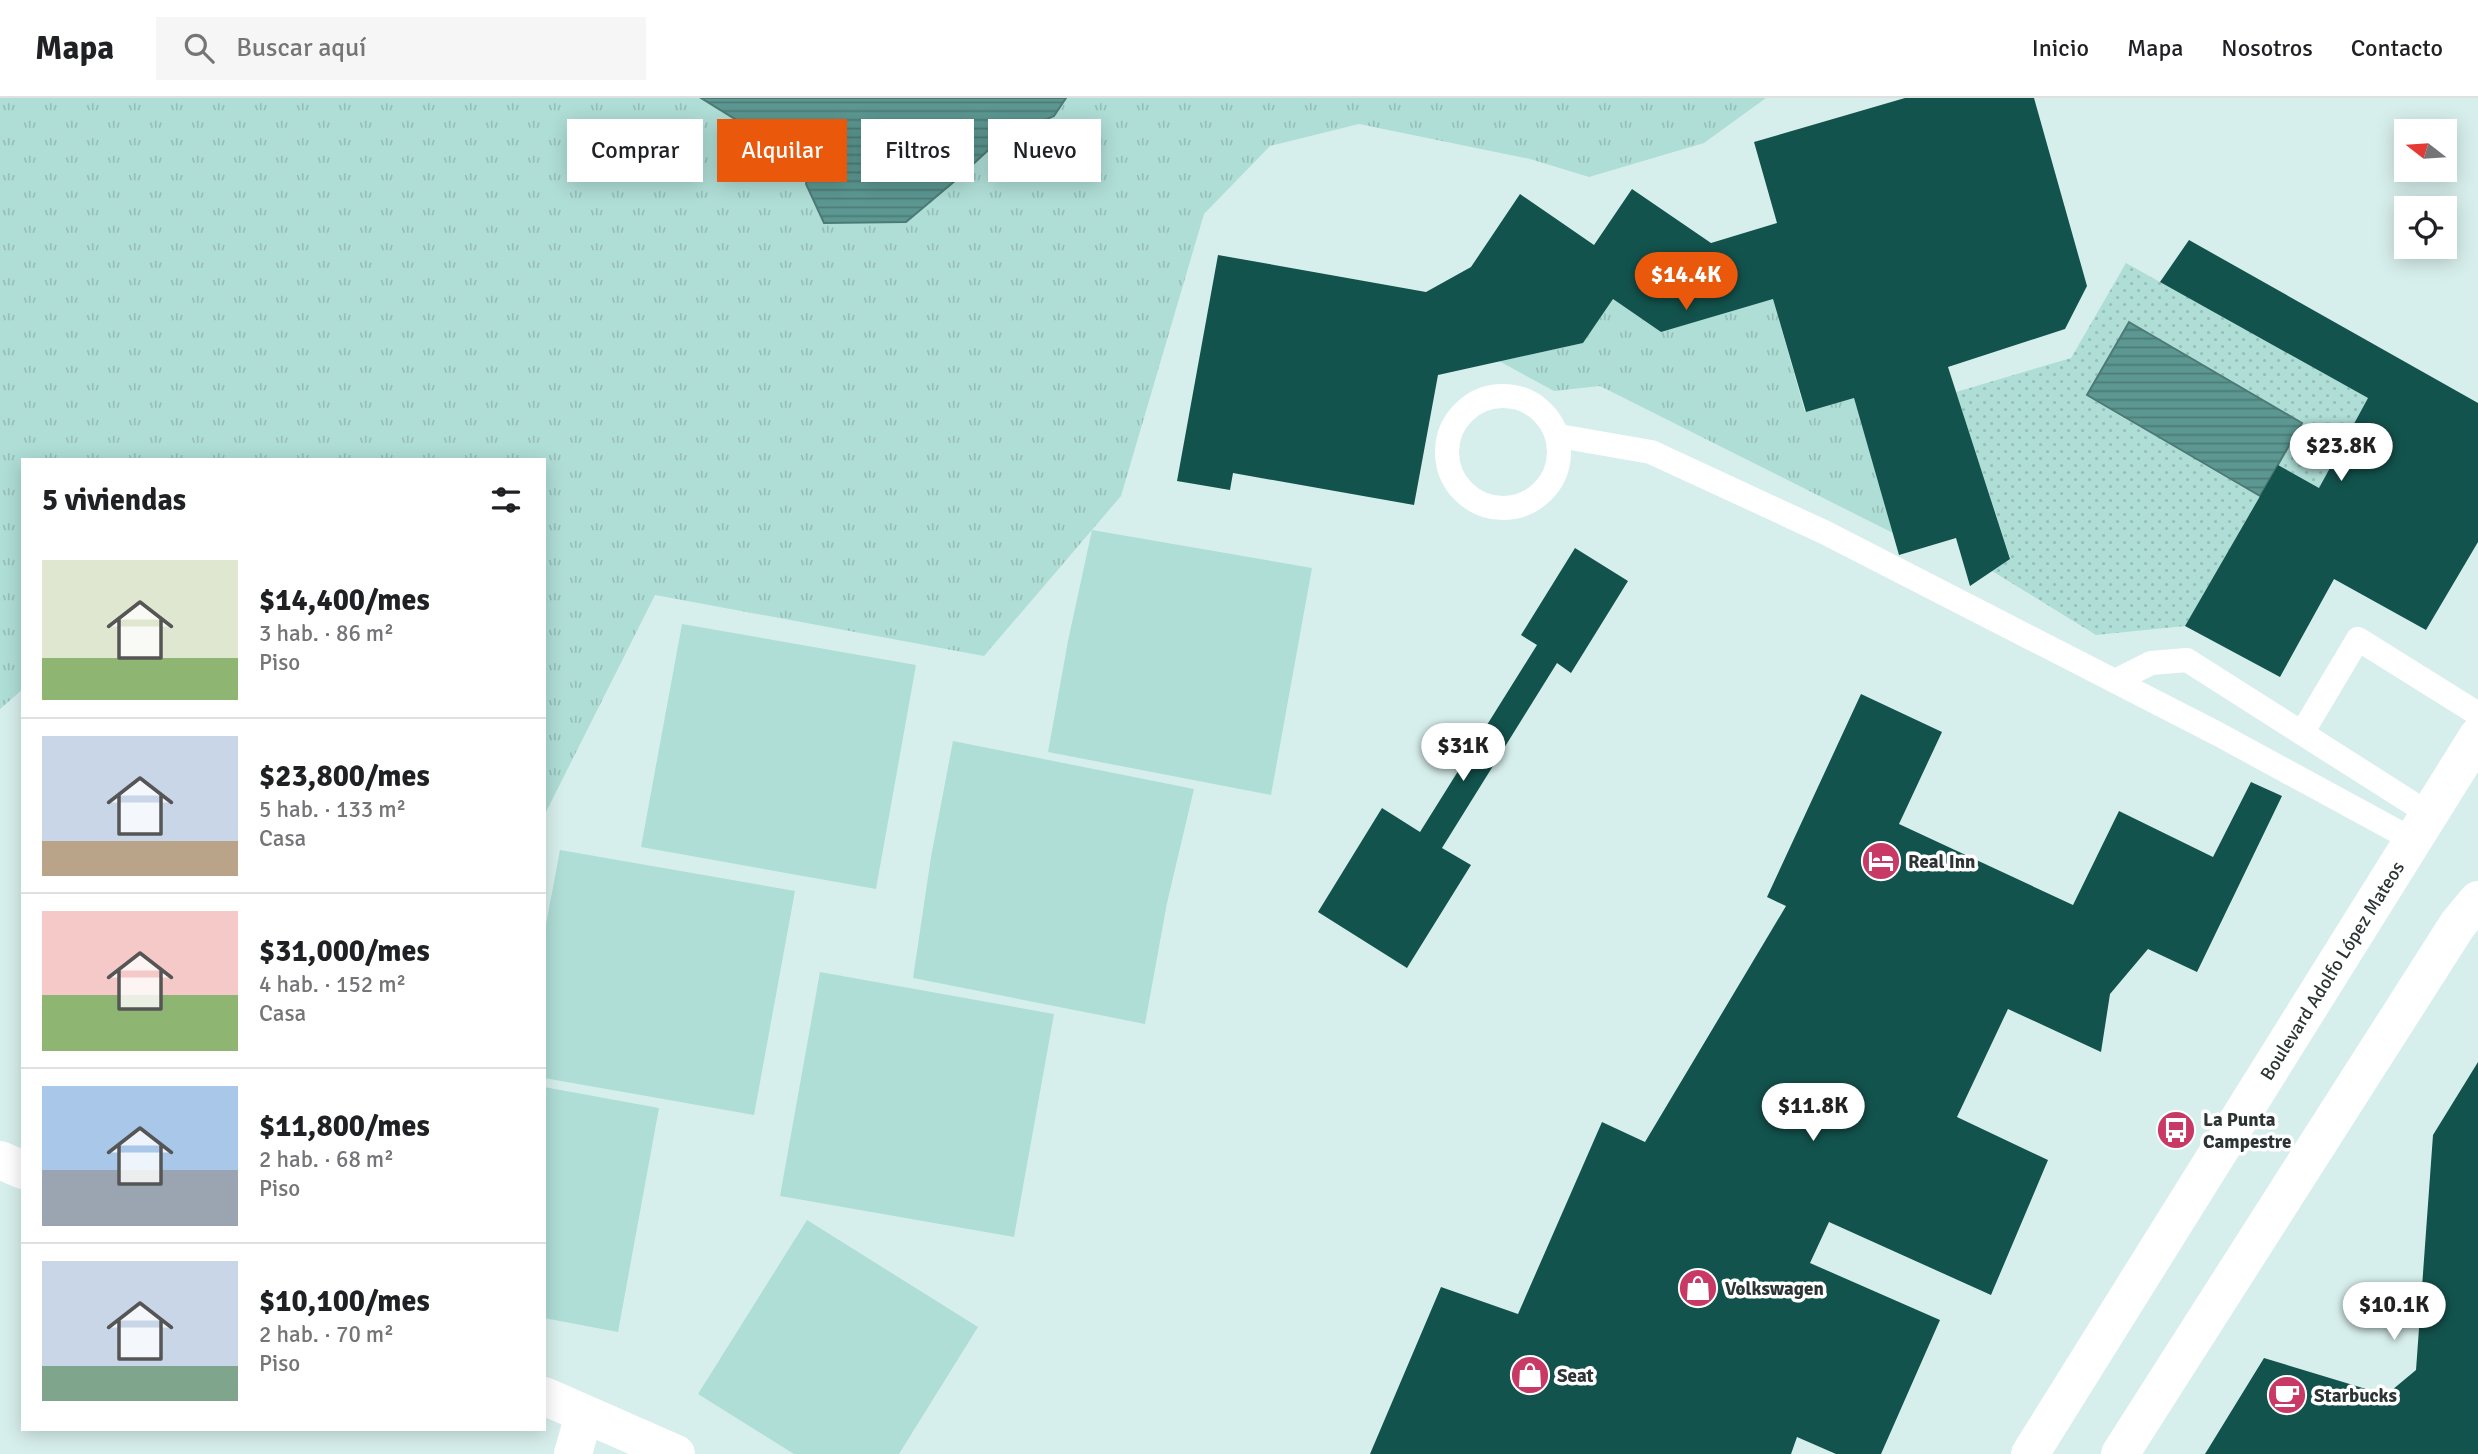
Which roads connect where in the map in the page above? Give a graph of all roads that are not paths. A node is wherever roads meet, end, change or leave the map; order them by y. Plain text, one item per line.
1 (1559, 436) junction
2 (2115, 681) junction
3 (2478, 714) edge
4 (2302, 733) junction
5 (2478, 736) edge
6 (2421, 827) junction
7 (2478, 884) edge
8 (2468, 912) edge
9 (0, 1160) edge
10 (21, 1169) edge
11 (546, 1397) edge
12 (584, 1414) junction
13 (573, 1454) edge
14 (676, 1454) edge
15 (2030, 1454) edge
16 (2120, 1454) edge

1 - 1 lane
1 - 2 lane
2 - 4 lane
2 - 6 lane
3 - 4 lane
4 - 6 lane
5 - 6 main road, Boulevard Adolfo López Mateos
6 - 15 main road, Boulevard Adolfo López Mateos
7 - 8 main road
8 - 16 main road
9 - 10 main road
11 - 12 main road
12 - 13 main road
12 - 14 main road

